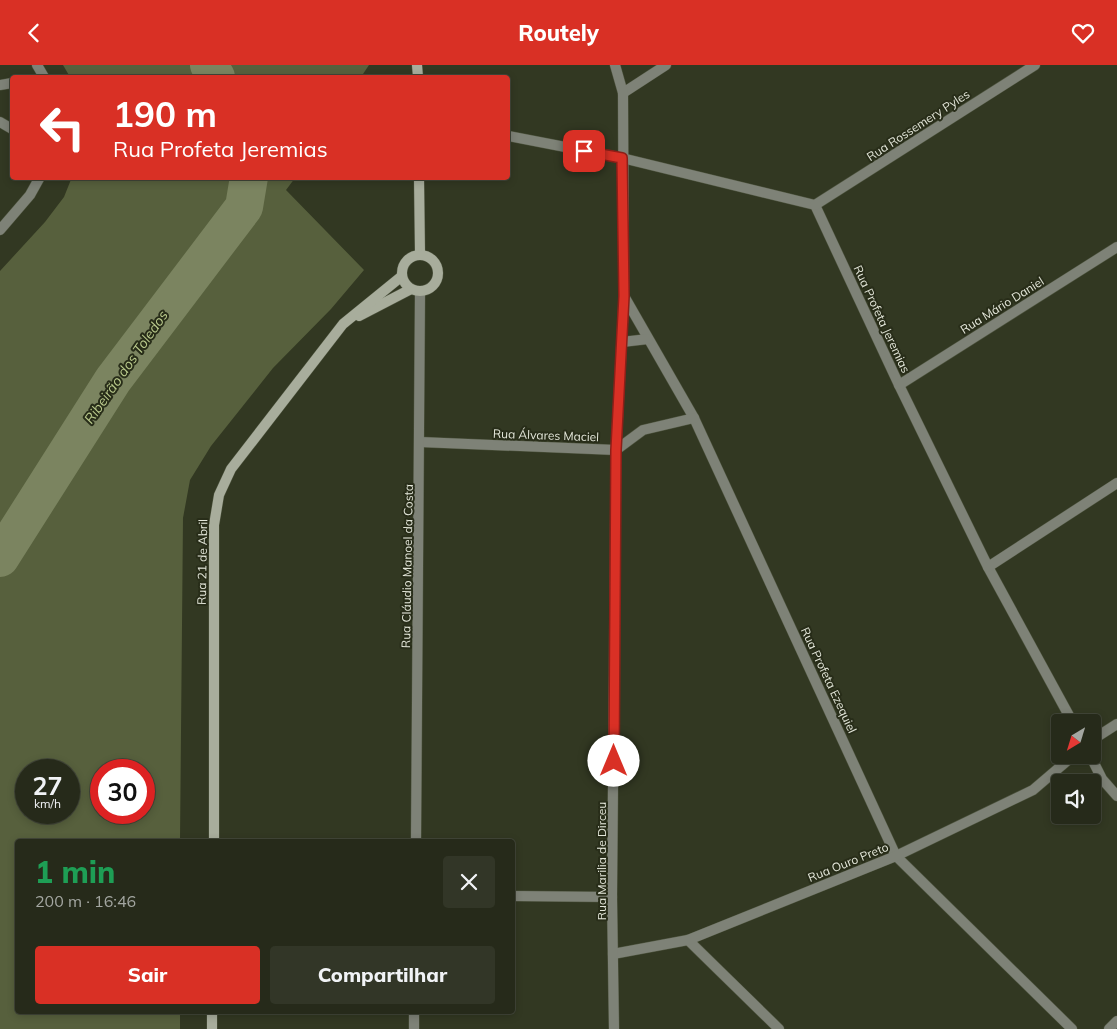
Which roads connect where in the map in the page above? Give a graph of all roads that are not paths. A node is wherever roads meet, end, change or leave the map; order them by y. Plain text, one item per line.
1 (614, 65) edge
2 (666, 65) edge
3 (1035, 65) edge
4 (623, 93) junction
5 (510, 136) edge
6 (622, 158) junction
7 (38, 180) edge
8 (419, 180) edge
9 (815, 205) junction
10 (0, 230) edge
11 (1117, 247) edge
12 (420, 254) junction
13 (402, 276) junction
14 (416, 290) junction
15 (624, 296) junction
16 (342, 324) junction
17 (648, 339) junction
18 (622, 342) junction
19 (900, 385) junction
20 (694, 418) junction
21 (420, 442) junction
22 (616, 450) junction
23 (1117, 483) edge
24 (988, 567) junction
25 (1068, 714) edge
26 (1117, 724) edge
27 (1101, 734) edge
28 (1063, 764) edge
29 (1094, 764) edge
30 (1117, 796) edge
31 (214, 839) edge
32 (416, 839) edge
33 (896, 856) junction
34 (515, 896) edge
35 (612, 897) junction
36 (688, 940) junction
37 (613, 954) junction
38 (212, 1014) edge
39 (414, 1014) edge
40 (1117, 1021) edge
41 (212, 1029) edge
42 (414, 1029) edge
43 (614, 1029) edge
44 (779, 1029) edge
45 (1072, 1029) edge
46 (1109, 1029) edge

1 - 4 street, Rua Marilia de Dirceu
2 - 4 street
3 - 9 street, Rua Rossemery Pyles
4 - 6 street, Rua Marilia de Dirceu
5 - 6 street
6 - 9 street
6 - 15 street, Rua Marilia de Dirceu
7 - 10 street
8 - 12 street
9 - 19 street, Rua Profeta Jeremias
11 - 19 street, Rua Mário Daniel
12 - 13 street
12 - 14 street
13 - 14 street
13 - 16 street, Rua 21 de Abril
14 - 16 street, Rua 21 de Abril
14 - 21 street, Rua Cláudio Manoel da Costa
15 - 17 street, Rua Profeta Ezequiel
15 - 18 street, Rua Marilia de Dirceu
16 - 31 street, Rua 21 de Abril
17 - 18 street
17 - 20 street, Rua Profeta Ezequiel
18 - 22 street, Rua Marilia de Dirceu
19 - 24 street, Rua Profeta Jeremias
20 - 22 street, Rua Álvares Maciel
20 - 33 street, Rua Profeta Ezequiel
21 - 22 street, Rua Álvares Maciel
21 - 32 street, Rua Cláudio Manoel da Costa
22 - 35 street, Rua Marilia de Dirceu
23 - 24 street
24 - 25 street, Rua Profeta Jeremias
26 - 27 street
28 - 33 street, Rua Ouro Preto
29 - 30 street
33 - 36 street, Rua Ouro Preto
33 - 45 street, Rua Profeta Ezequiel
34 - 35 street
35 - 37 street, Rua Marilia de Dirceu
36 - 37 street, Rua Ouro Preto
36 - 44 street
37 - 43 street, Rua Marilia de Dirceu
38 - 41 street
39 - 42 street
40 - 46 street

